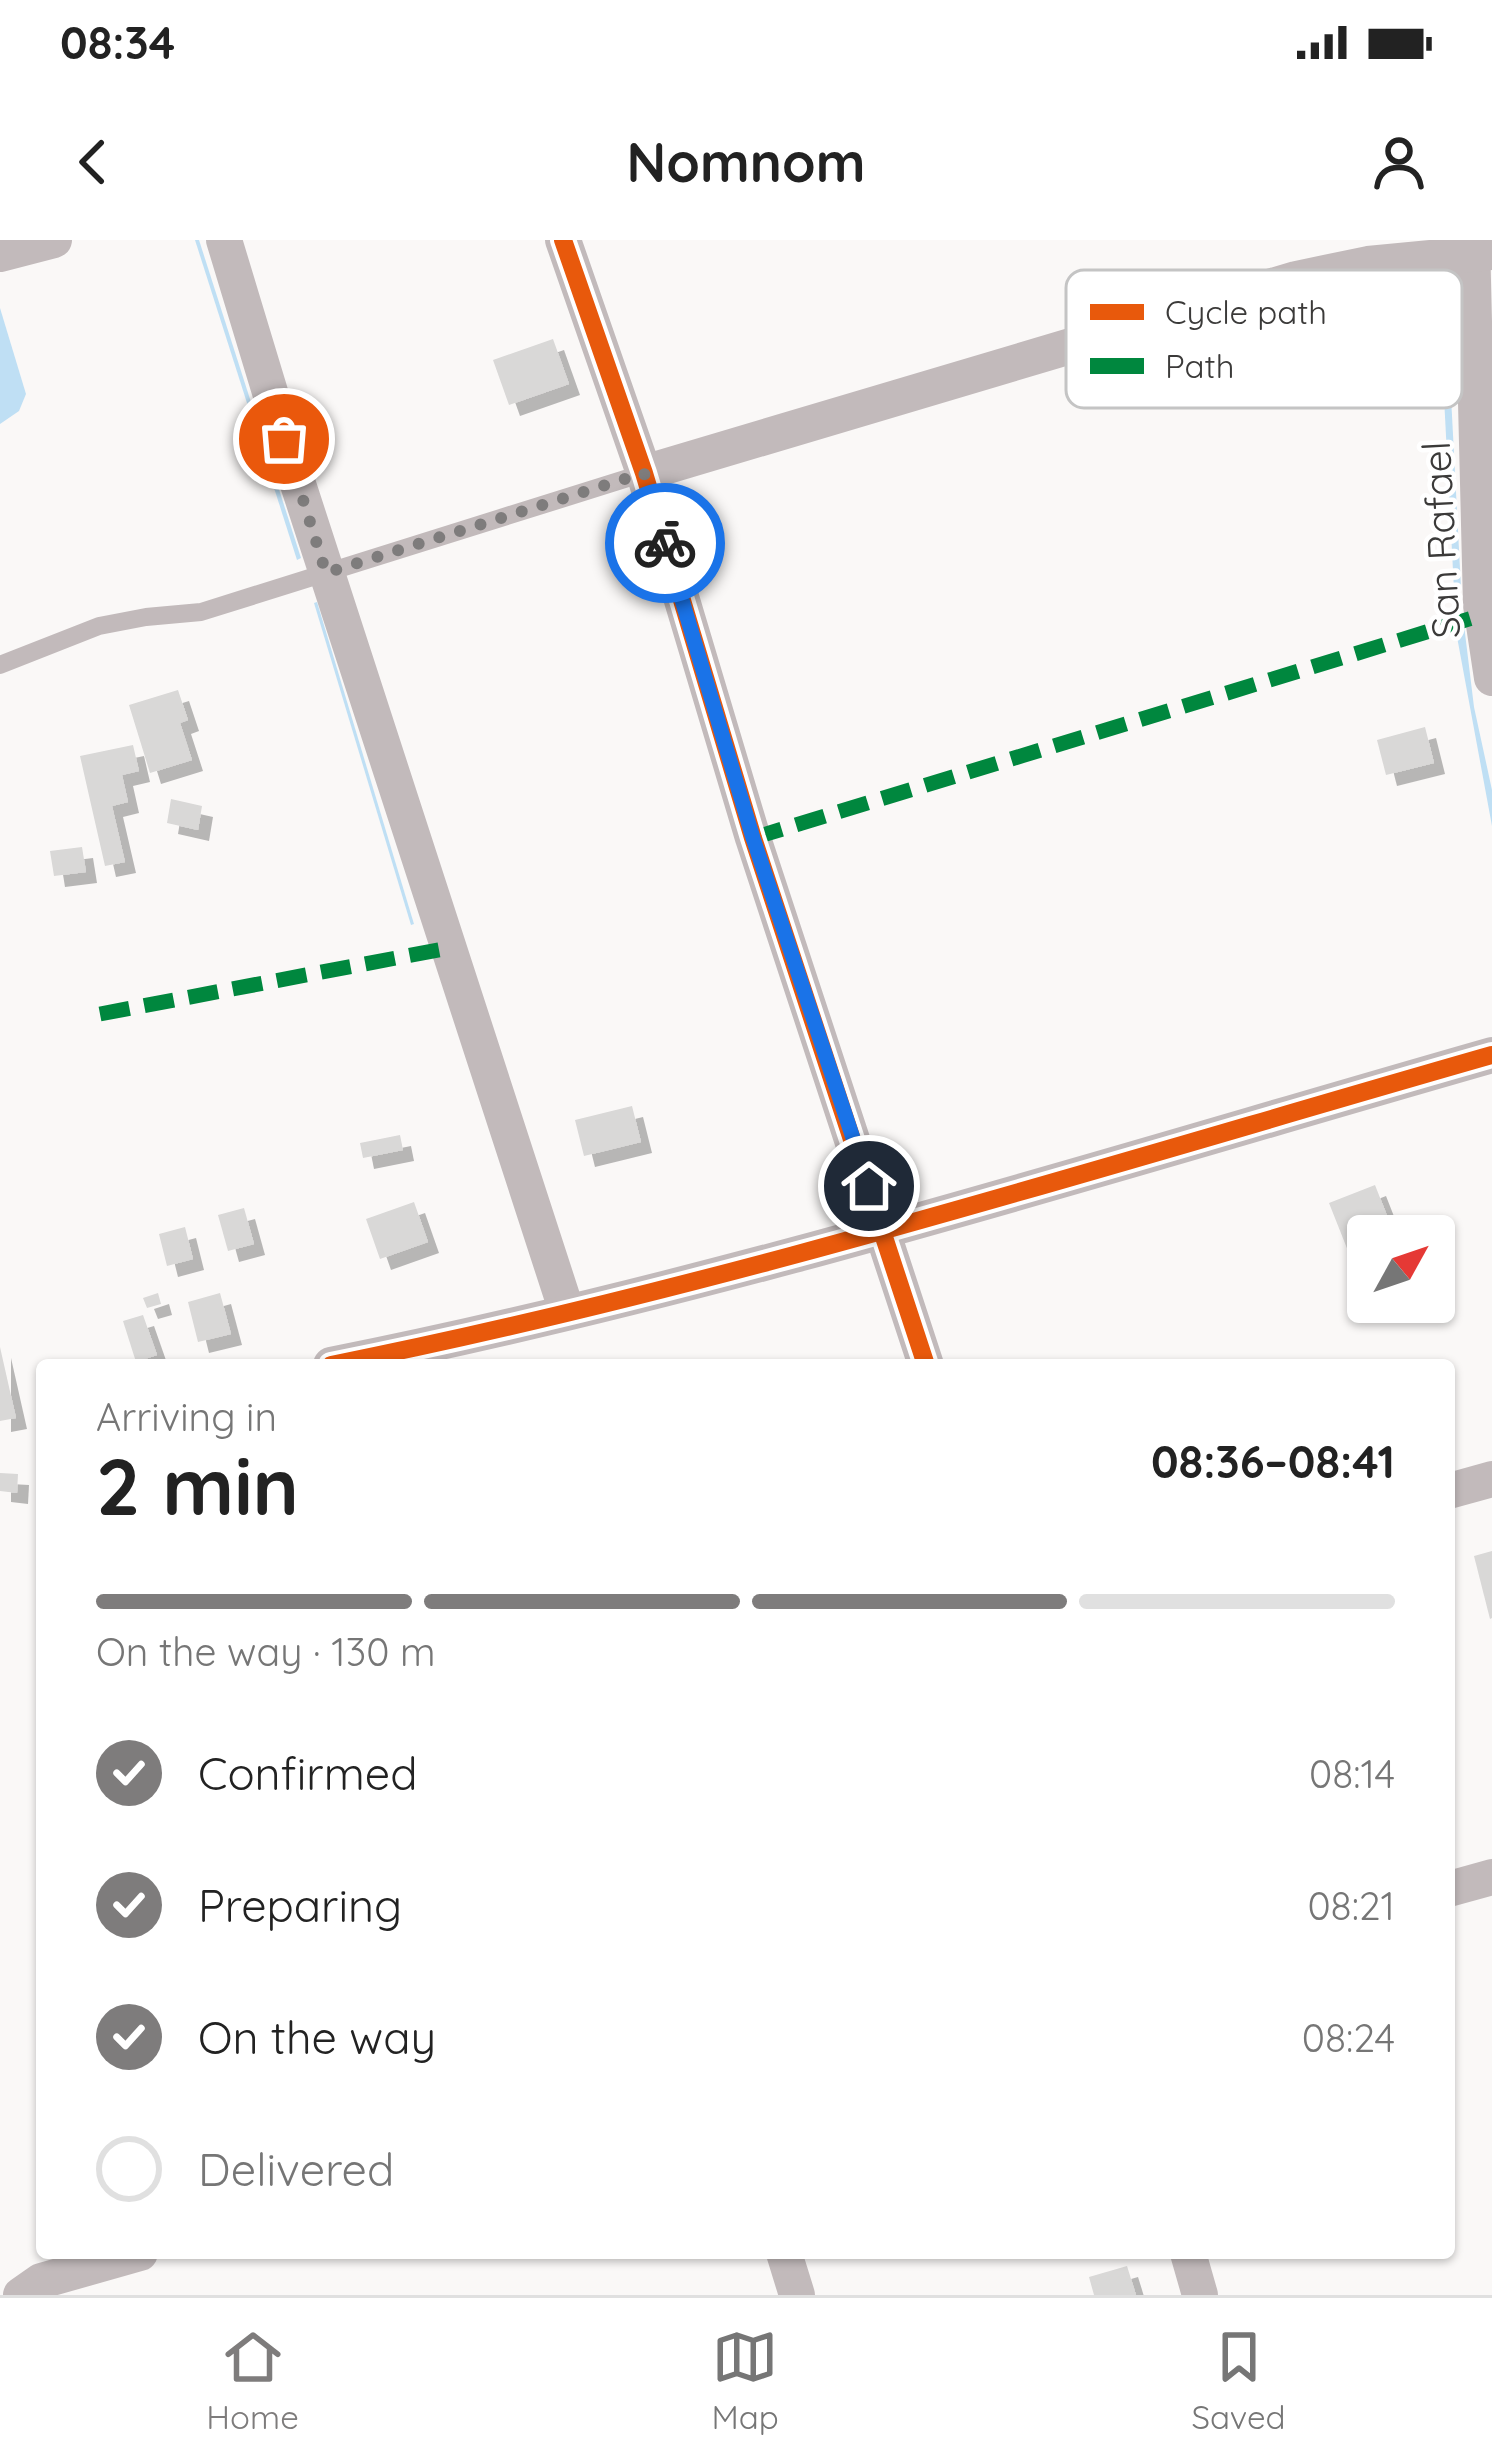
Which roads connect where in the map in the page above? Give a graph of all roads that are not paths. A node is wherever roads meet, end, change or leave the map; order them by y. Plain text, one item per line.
1 (54, 240) edge
2 (224, 240) edge
3 (563, 240) edge
4 (1479, 248) edge
5 (0, 254) edge
6 (1339, 270) edge
7 (1066, 347) edge
8 (644, 473) junction
9 (326, 573) junction
10 (1486, 603) edge
11 (0, 665) edge
12 (1492, 678) edge
13 (1492, 1055) edge
14 (884, 1229) junction
15 (567, 1312) junction
16 (481, 1351) edge
17 (395, 1359) edge
18 (924, 1359) edge
19 (1492, 1479) edge
20 (1455, 1489) edge
21 (1492, 1877) edge
22 (1455, 1887) edge
23 (120, 2259) edge
24 (786, 2259) edge
25 (1190, 2259) edge
26 (21, 2295) edge
27 (797, 2295) edge
28 (1200, 2295) edge

1 - 5 street
2 - 9 street
3 - 8 street
4 - 6 street
4 - 10 street, San Rafael
7 - 8 street
8 - 9 lane
8 - 14 street
9 - 11 lane
9 - 15 street
10 - 12 street, San Rafael
13 - 14 street
14 - 15 street
14 - 18 street
15 - 16 street
16 - 17 street
19 - 20 street
21 - 22 street
23 - 26 street
24 - 27 street
25 - 28 street

